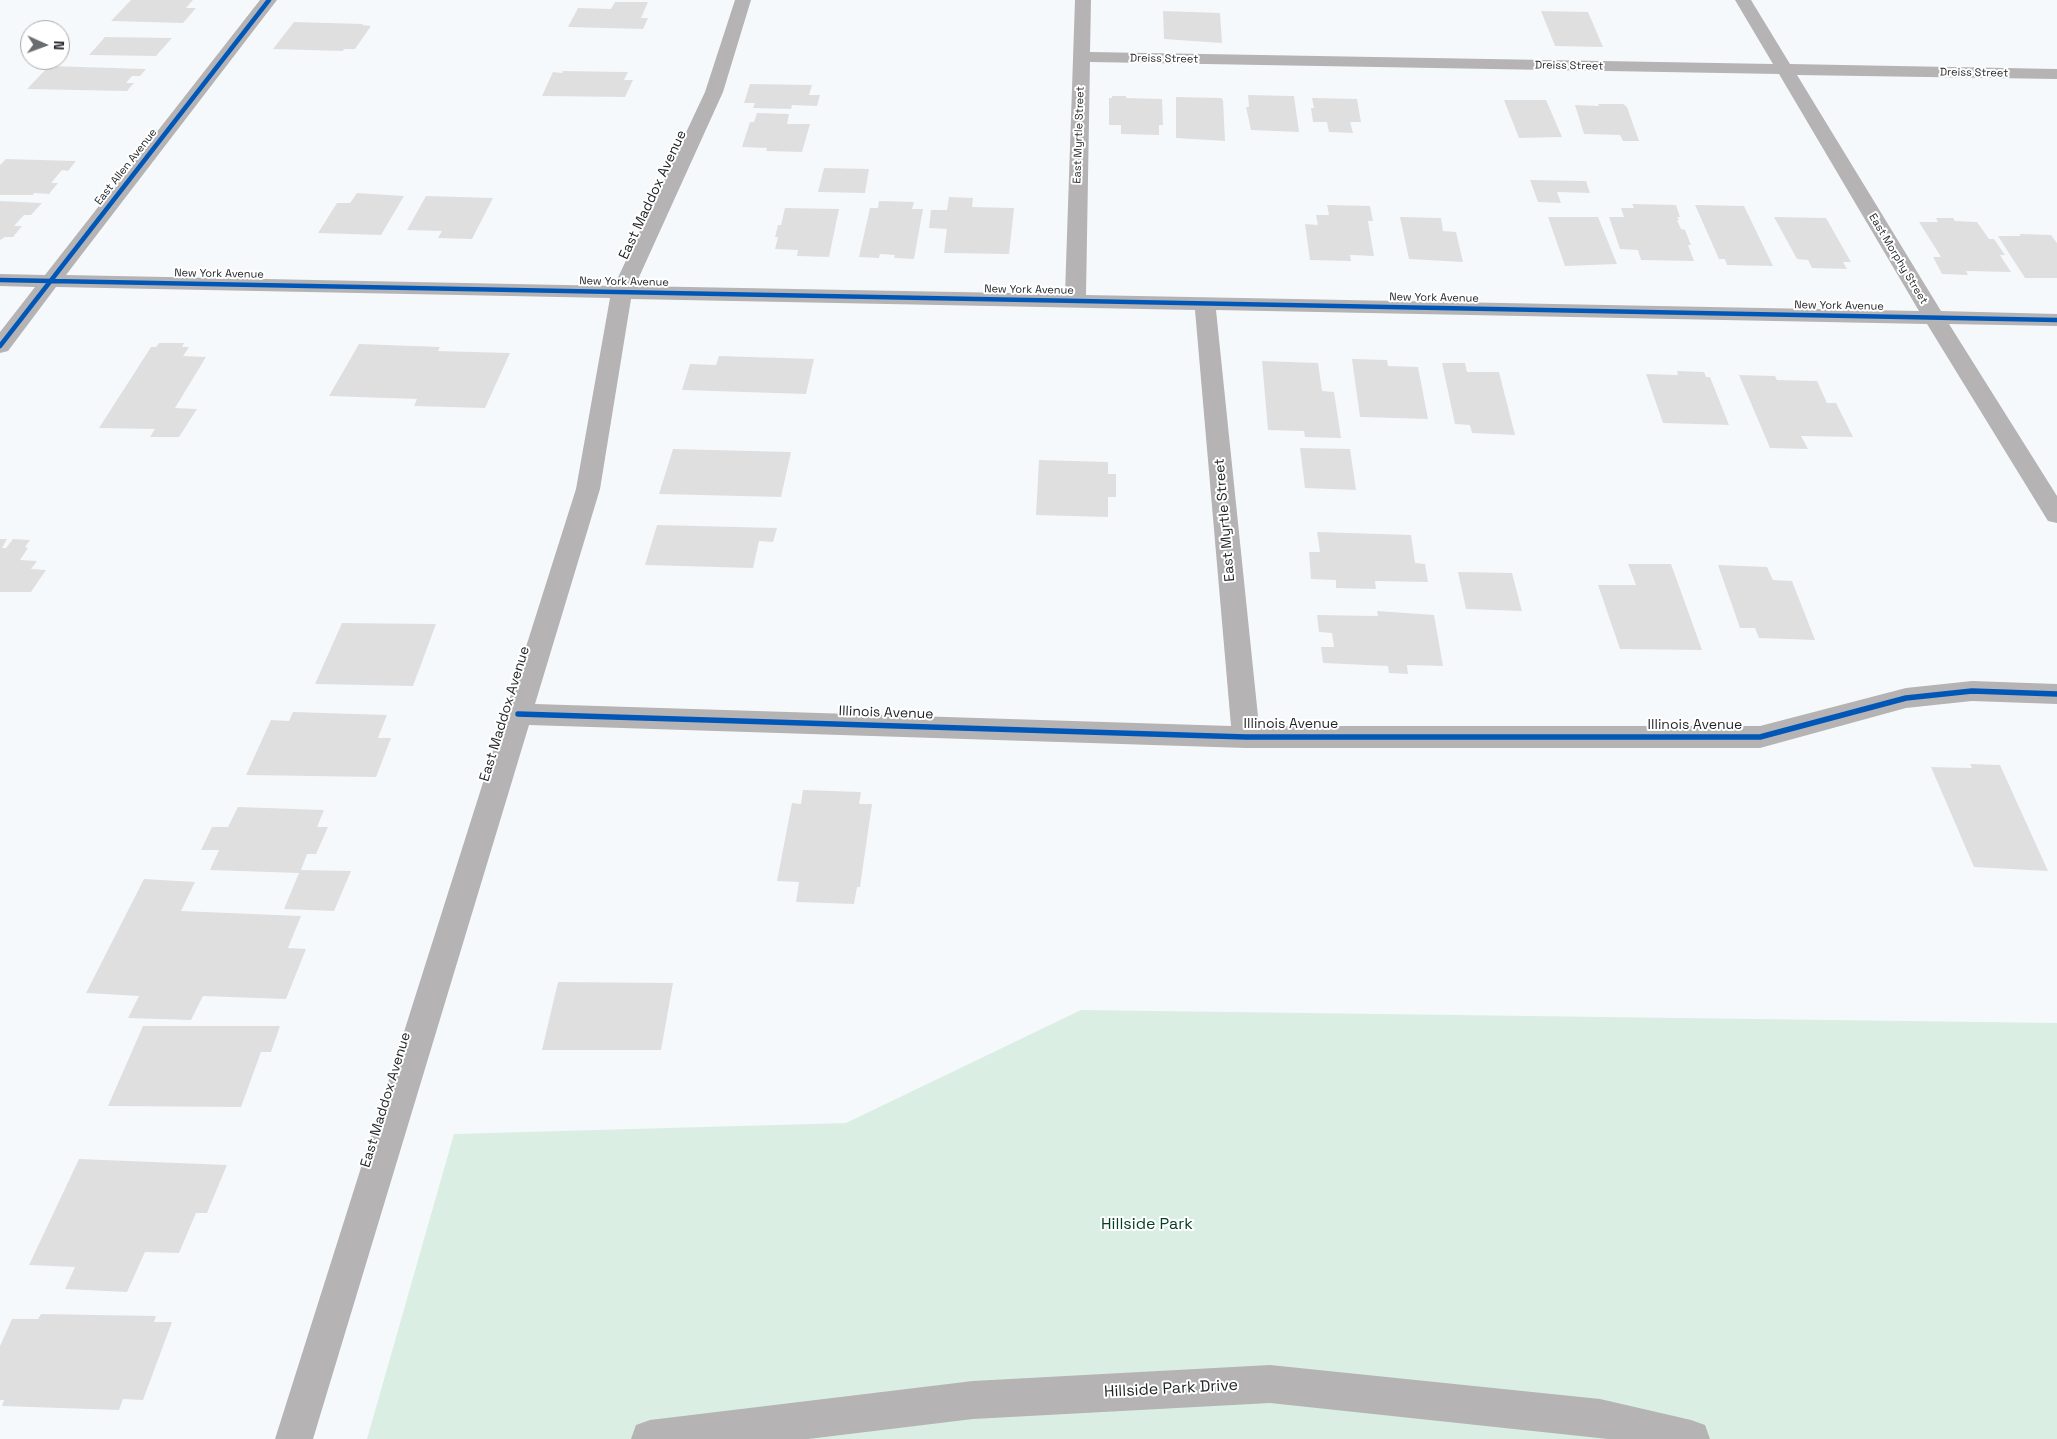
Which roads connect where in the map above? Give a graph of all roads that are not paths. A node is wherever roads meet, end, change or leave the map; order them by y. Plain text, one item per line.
1 (269, 0) edge
2 (743, 0) edge
3 (1083, 0) edge
4 (1743, 0) edge
5 (1081, 57) junction
6 (1784, 69) junction
7 (2057, 74) edge
8 (0, 280) edge
9 (50, 281) junction
10 (622, 292) junction
11 (1075, 301) junction
12 (1205, 304) junction
13 (1934, 318) junction
14 (2057, 320) edge
15 (0, 346) edge
16 (2057, 515) edge
17 (2057, 694) edge
18 (518, 714) junction
19 (1246, 736) junction
20 (294, 1439) edge
21 (650, 1439) edge
22 (1691, 1439) edge

1 - 9 street, East Allen Avenue
2 - 10 street, East Maddox Avenue
3 - 5 street, East Myrtle Street
4 - 6 street, East Morphy Street
5 - 6 street, Dreiss Street
5 - 11 street, East Myrtle Street
6 - 7 street, Dreiss Street
6 - 13 street, East Morphy Street
8 - 9 street, New York Avenue
9 - 10 street, New York Avenue
9 - 15 street, East Allen Avenue
10 - 11 street, New York Avenue
10 - 18 street, East Maddox Avenue
11 - 12 street, New York Avenue
12 - 13 street, New York Avenue
12 - 19 street, East Myrtle Street
13 - 14 street, New York Avenue
13 - 16 street, East Morphy Street
17 - 19 street, Illinois Avenue
18 - 19 street, Illinois Avenue
18 - 20 street, East Maddox Avenue
21 - 22 street, Hillside Park Drive

